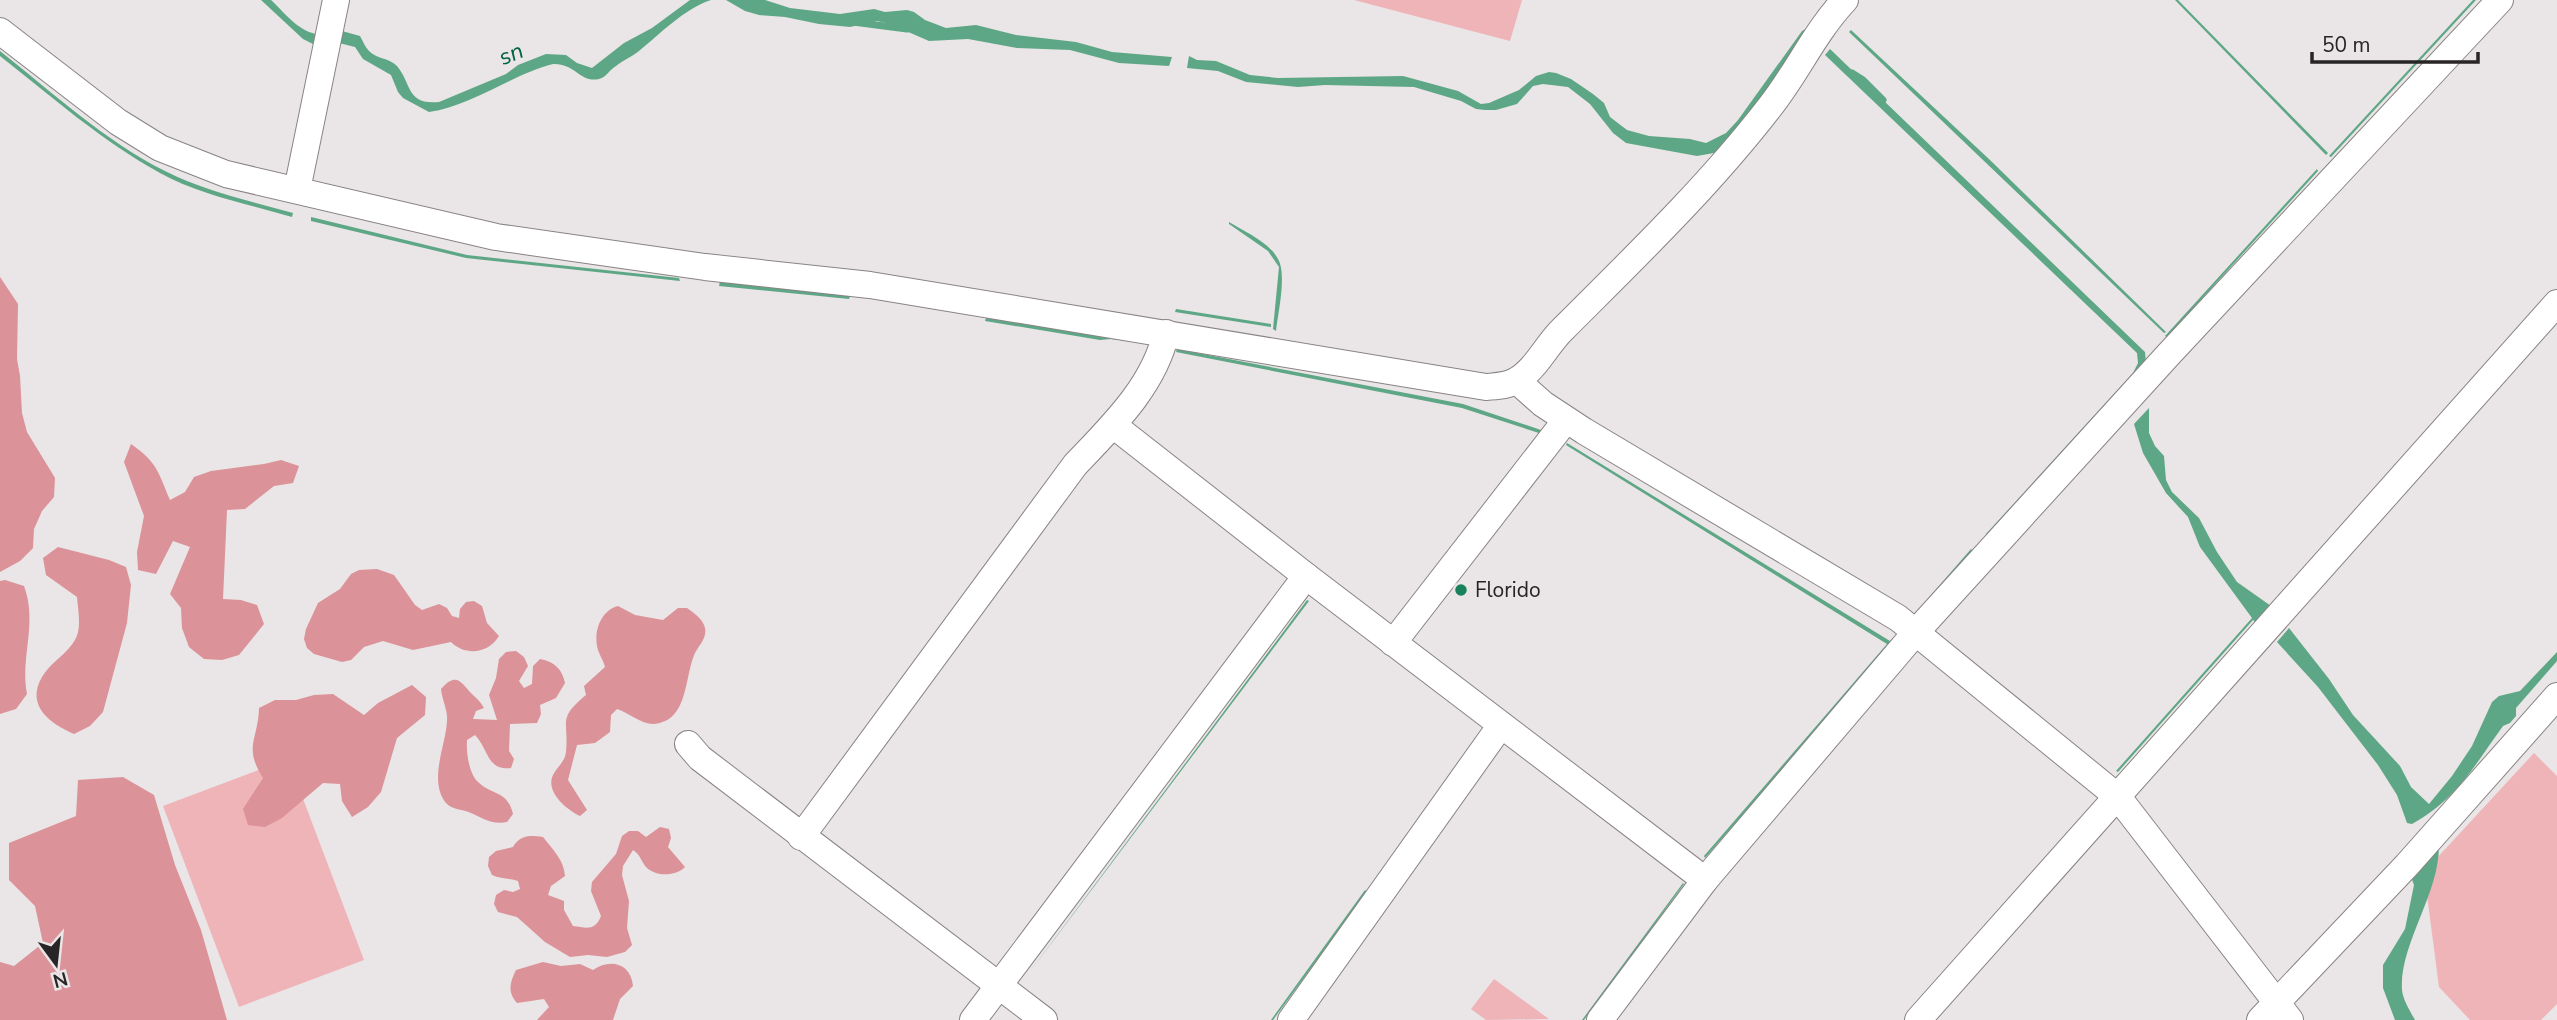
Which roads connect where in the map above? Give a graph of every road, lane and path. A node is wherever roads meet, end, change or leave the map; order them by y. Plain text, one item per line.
1 (335, 0) edge
2 (1845, 0) edge
3 (2500, 0) edge
4 (0, 32) edge
5 (297, 190) junction
6 (2557, 303) edge
7 (1166, 333) junction
8 (1517, 381) junction
9 (1566, 420) junction
10 (1113, 425) junction
11 (1306, 576) junction
12 (1916, 632) junction
13 (1393, 643) junction
14 (2557, 696) edge
15 (1501, 726) junction
16 (688, 744) dead end
17 (2118, 797) junction
18 (801, 836) junction
19 (1705, 880) junction
20 (999, 986) junction
21 (2275, 1014) edge
22 (973, 1020) edge
23 (1044, 1020) edge
24 (1292, 1020) edge
25 (1600, 1020) edge
26 (1918, 1020) edge

1 - 5 street
2 - 8 street
3 - 12 street
4 - 5 street
5 - 7 street
6 - 17 street
7 - 8 street
7 - 10 street
8 - 9 street
9 - 12 street
9 - 13 street
10 - 11 street
10 - 18 street
11 - 13 street
11 - 20 street
12 - 17 street
12 - 19 street
13 - 15 street
14 - 21 street
15 - 19 street
15 - 24 street
16 - 18 street
17 - 21 street
17 - 26 street
18 - 20 street
19 - 25 street
20 - 22 street
20 - 23 street

